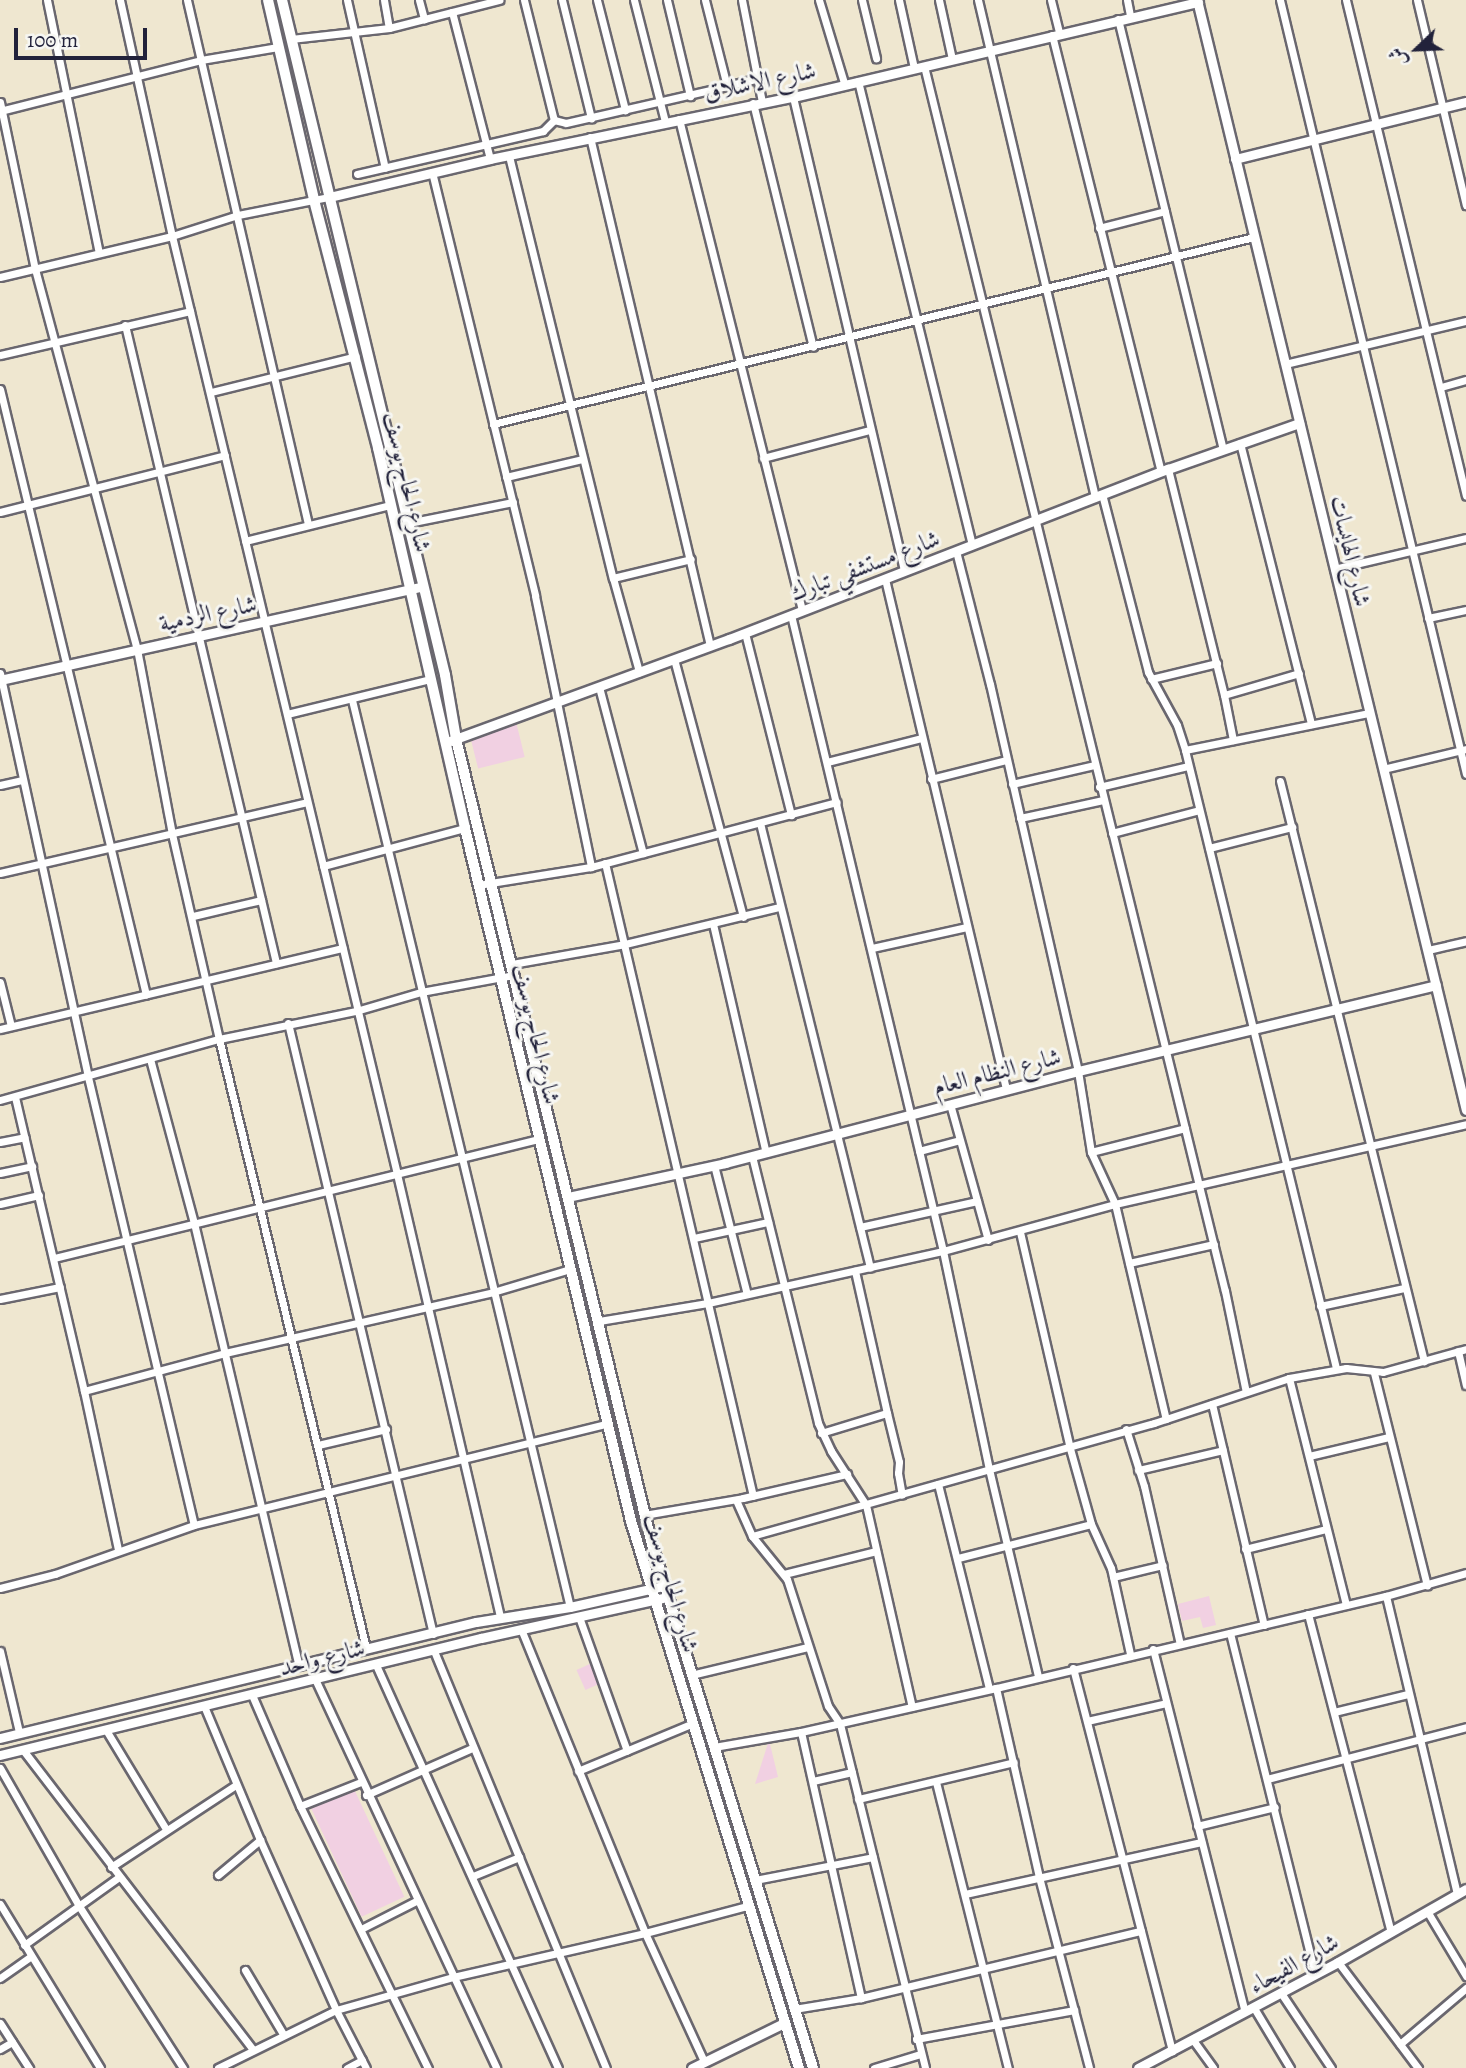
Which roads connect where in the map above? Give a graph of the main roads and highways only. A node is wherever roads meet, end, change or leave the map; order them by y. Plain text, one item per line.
1 (268, 0) edge
2 (282, 0) edge
3 (799, 2068) edge
4 (813, 2068) edge

1 - 3 main road, شارع الحاج يوسف
2 - 4 main road, شارع الحاج يوسف

